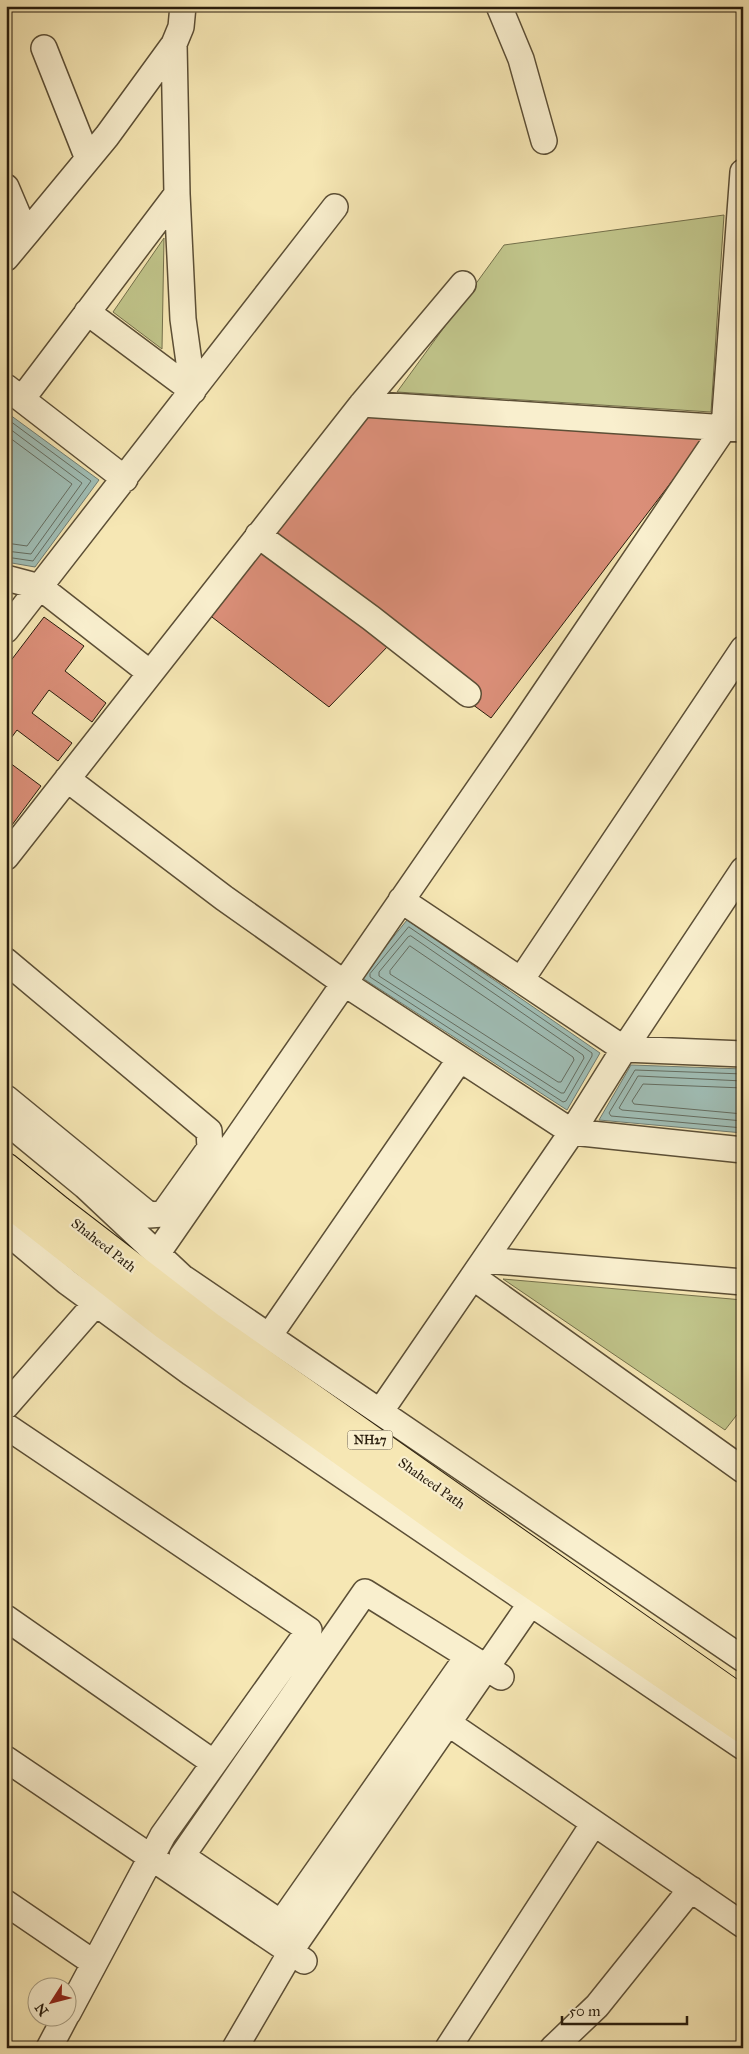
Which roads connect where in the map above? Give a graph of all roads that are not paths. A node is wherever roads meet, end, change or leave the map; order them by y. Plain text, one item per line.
1 (183, 6) edge
2 (499, 6) edge
3 (174, 44) junction
4 (44, 48) dead end
5 (544, 141) dead end
6 (88, 159) junction
7 (743, 172) edge
8 (6, 187) edge
9 (177, 194) junction
10 (335, 207) dead end
11 (26, 234) junction
12 (6, 258) edge
13 (463, 284) dead end
14 (87, 312) junction
15 (193, 391) junction
16 (14, 393) edge
17 (362, 404) junction
18 (733, 428) edge
19 (124, 478) junction
20 (258, 535) junction
21 (6, 578) edge
22 (40, 587) junction
23 (6, 630) edge
24 (743, 649) edge
25 (150, 673) junction
26 (468, 694) dead end
27 (67, 779) junction
28 (6, 857) edge
29 (743, 870) edge
30 (401, 900) junction
31 (6, 961) edge
32 (521, 980) junction
33 (344, 982) junction
34 (624, 1049) junction
35 (743, 1054) edge
36 (460, 1059) junction
37 (6, 1098) edge
38 (6, 1121) edge
39 (572, 1132) junction
40 (743, 1150) edge
41 (6, 1167) edge
42 (96, 1183) junction
43 (6, 1201) edge
44 (6, 1231) edge
45 (157, 1254) junction
46 (479, 1269) junction
47 (743, 1282) edge
48 (96, 1303) junction
49 (269, 1336) junction
50 (6, 1406) edge
51 (380, 1412) junction
52 (6, 1426) edge
53 (739, 1460) edge
54 (538, 1608) junction
55 (6, 1618) edge
56 (741, 1654) edge
57 (485, 1667) junction
58 (743, 1701) edge
59 (455, 1728) junction
60 (743, 1729) edge
61 (743, 1747) edge
62 (6, 1758) edge
63 (214, 1763) junction
64 (594, 1823) junction
65 (152, 1857) junction
66 (691, 1889) junction
67 (6, 1903) edge
68 (743, 1924) edge
69 (298, 1957) junction
70 (94, 1963) junction
71 (78, 1994) edge
72 (61, 2026) edge
73 (49, 2048) edge
74 (235, 2048) edge
75 (254, 2048) edge
76 (448, 2048) edge
77 (553, 2048) edge

1 - 3 street
2 - 5 street
3 - 6 street
3 - 9 street
4 - 6 street
6 - 11 street
7 - 18 street
8 - 11 street
9 - 14 street
9 - 15 street
10 - 15 street
11 - 12 street
13 - 17 street
14 - 15 street
14 - 16 street
15 - 19 street
16 - 19 street
17 - 18 street
17 - 20 street
18 - 30 street
19 - 22 street
20 - 25 street
20 - 26 street
21 - 22 street
22 - 23 street
22 - 25 street
24 - 32 street
25 - 27 street
27 - 28 street
27 - 33 street
29 - 34 street
30 - 32 street
30 - 33 street
31 - 42 street
32 - 34 street
33 - 36 street
33 - 45 street
34 - 35 street
34 - 39 street
36 - 39 street
36 - 49 street
37 - 42 street
38 - 42 street
39 - 40 street
39 - 46 street
41 - 58 highway, Shaheed Path / NH27
42 - 45 street
43 - 60 highway, Shaheed Path / NH27
44 - 48 street
45 - 49 street
46 - 47 street
46 - 51 street
46 - 53 street
48 - 50 street
48 - 54 street
49 - 51 street
51 - 56 street
52 - 63 street
54 - 57 street
54 - 61 street
55 - 63 street
57 - 57 street
57 - 59 street
59 - 64 street
59 - 69 street
62 - 65 street
63 - 65 street
64 - 66 street
64 - 76 street
65 - 69 street
65 - 70 street
66 - 68 street
66 - 77 street
67 - 70 street
69 - 74 street
69 - 75 street
70 - 71 street
72 - 73 street

